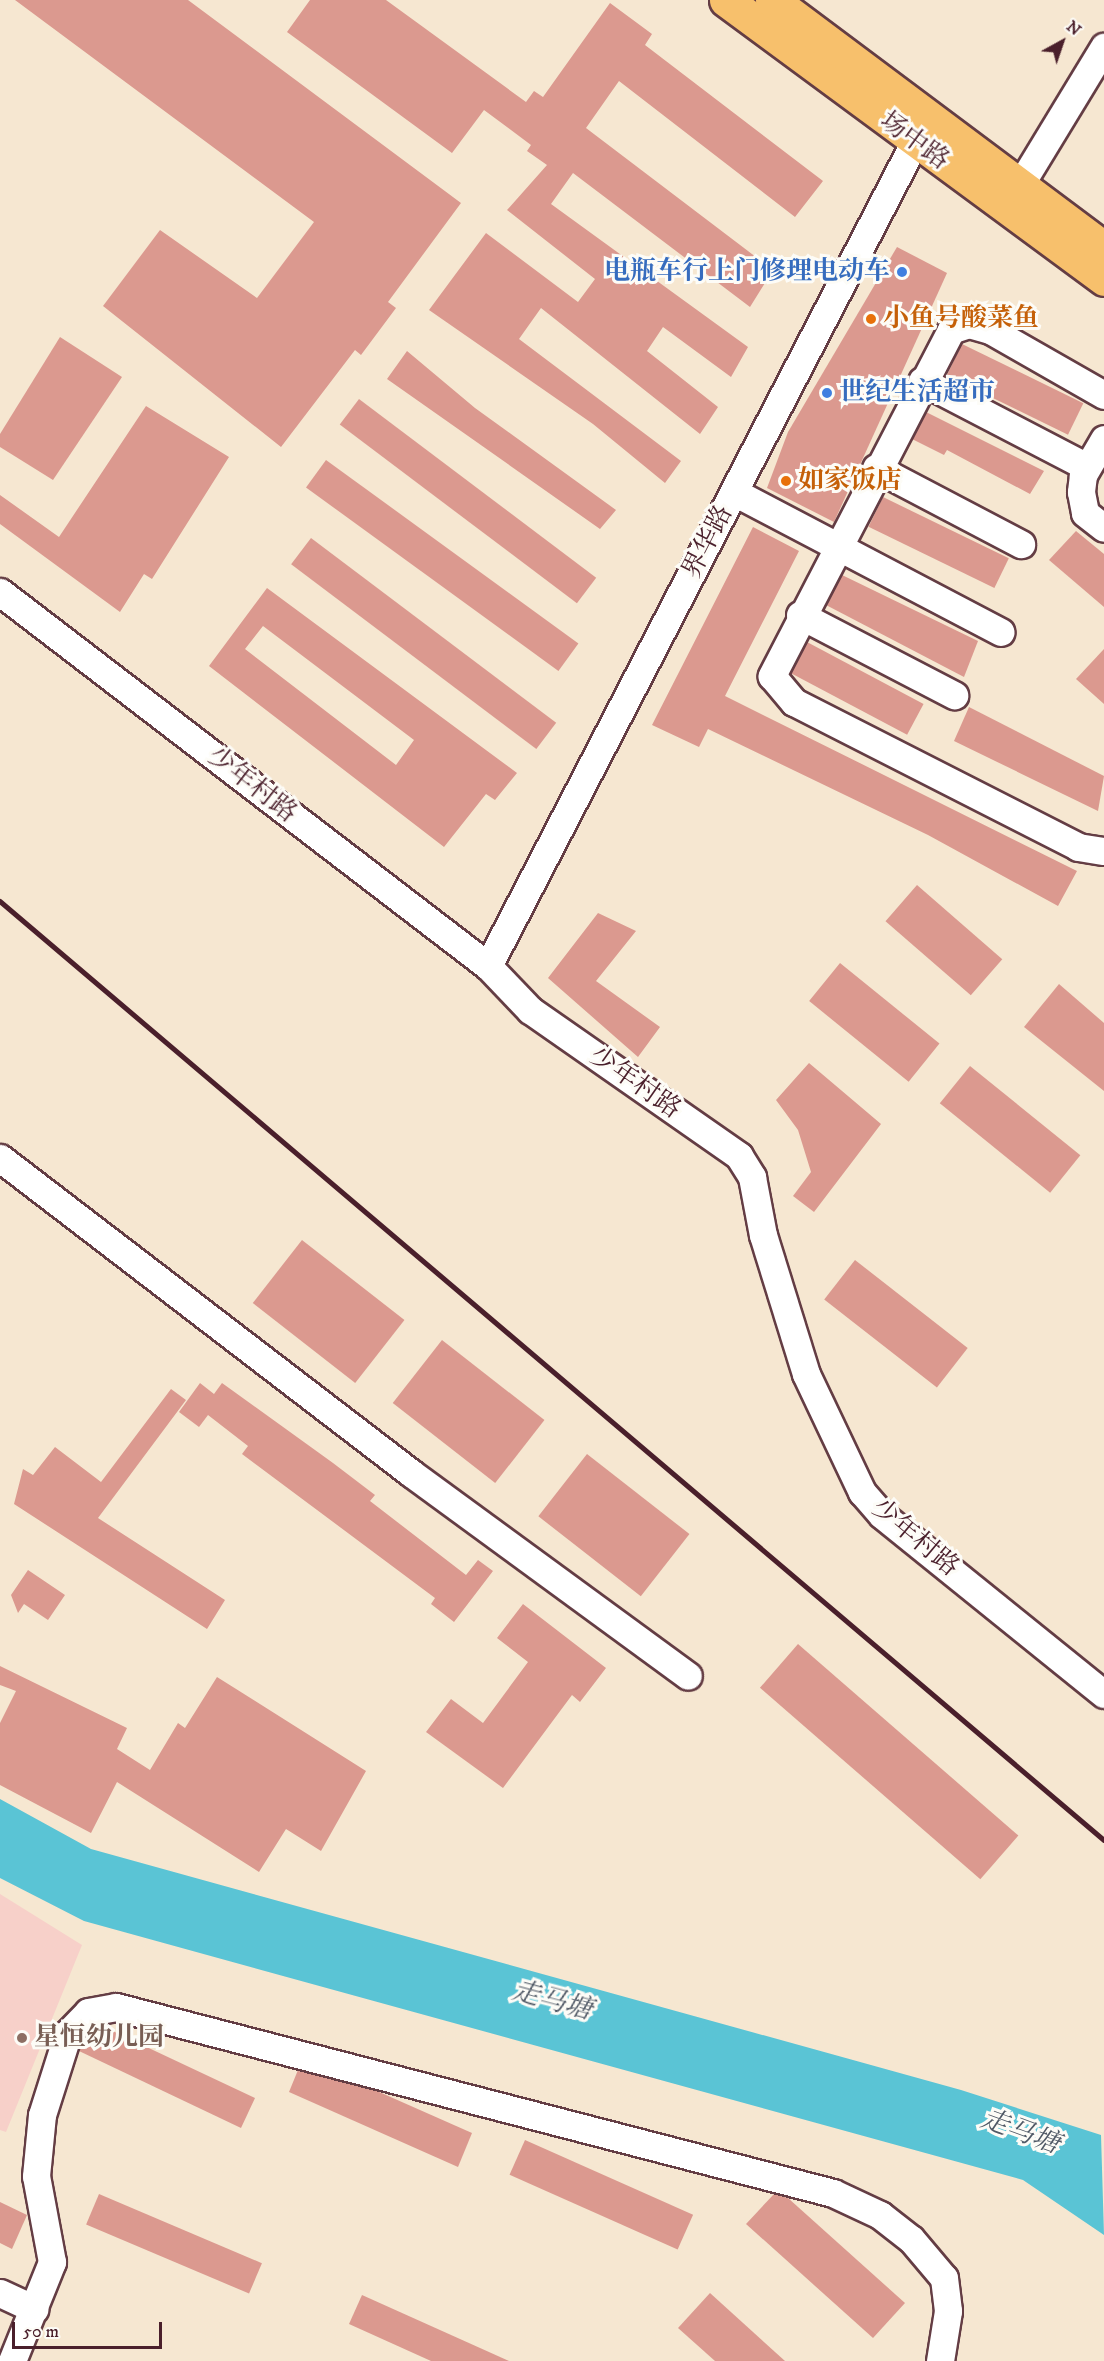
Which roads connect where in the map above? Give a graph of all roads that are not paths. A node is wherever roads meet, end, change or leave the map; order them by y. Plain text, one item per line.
1 (726, 0) edge
2 (772, 0) edge
3 (1104, 47) edge
4 (921, 130) junction
5 (1020, 185) junction
6 (1104, 248) edge
7 (1104, 279) edge
8 (922, 381) junction
9 (1104, 395) edge
10 (1104, 439) edge
11 (1087, 467) junction
12 (876, 468) junction
13 (734, 492) junction
14 (1104, 528) edge
15 (1021, 543) dead end
16 (836, 546) junction
17 (0, 592) edge
18 (800, 615) junction
19 (1001, 632) dead end
20 (954, 695) dead end
21 (1104, 851) edge
22 (488, 966) junction
23 (0, 1158) edge
24 (688, 1676) dead end
25 (1104, 1694) edge
26 (0, 2293) edge
27 (34, 2309) junction
28 (12, 2361) edge
29 (940, 2361) edge

1 - 4 main road, 场中路
2 - 4 main road, 场中路
3 - 5 street
4 - 5 main road, 场中路
4 - 7 main road, 场中路
4 - 13 street, 界华路
5 - 6 main road, 场中路
8 - 9 street
8 - 11 street
8 - 12 street
10 - 11 street
11 - 14 street
12 - 15 street
12 - 16 street
13 - 16 street
13 - 22 street, 界华路
16 - 18 street
16 - 19 street
17 - 22 street, 少年村路
18 - 20 street
18 - 21 street
22 - 25 street, 少年村路
23 - 24 street
26 - 27 street
27 - 28 street
27 - 29 street

